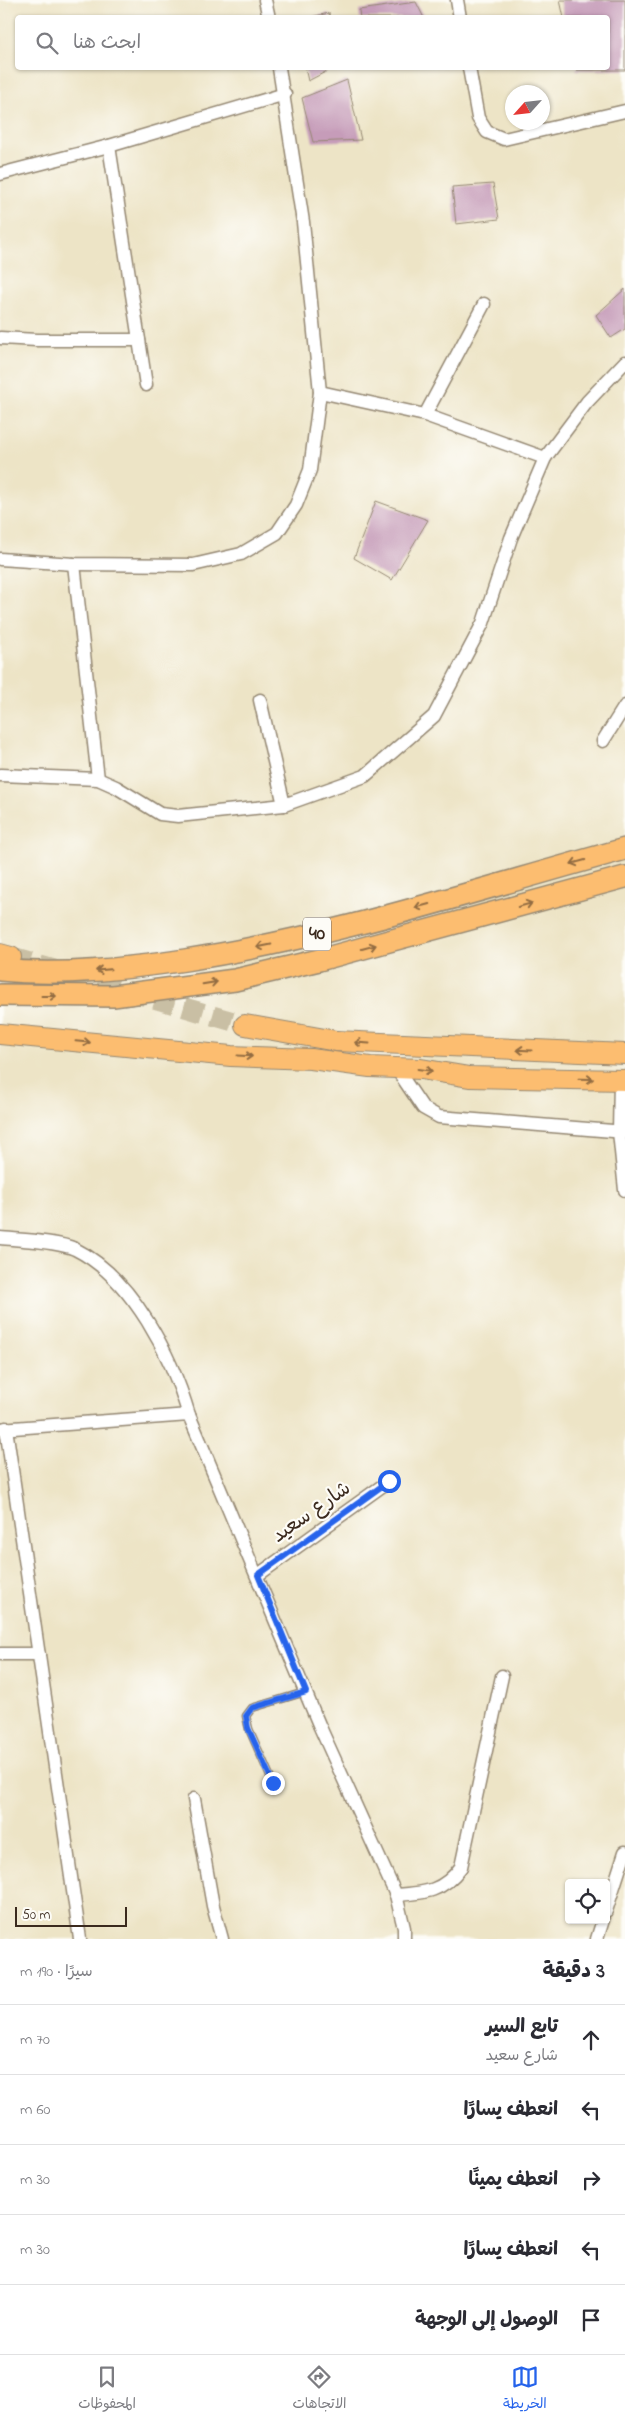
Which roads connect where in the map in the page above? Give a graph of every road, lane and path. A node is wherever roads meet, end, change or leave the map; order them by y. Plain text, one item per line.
1 (265, 0) edge
2 (457, 0) edge
3 (268, 15) edge
4 (460, 15) edge
5 (279, 70) edge
6 (469, 70) edge
7 (285, 94) junction
8 (625, 111) edge
9 (109, 146) junction
10 (0, 174) edge
11 (484, 304) dead end
12 (0, 338) edge
13 (139, 340) junction
14 (625, 362) edge
15 (146, 385) dead end
16 (320, 392) junction
17 (425, 415) junction
18 (546, 458) junction
19 (0, 559) edge
20 (74, 564) junction
21 (260, 700) dead end
22 (625, 706) edge
23 (603, 741) dead end
24 (0, 775) edge
25 (98, 779) junction
26 (284, 805) junction
27 (625, 849) edge
28 (625, 878) edge
29 (4, 960) edge
30 (0, 994) edge
31 (245, 1025) tunnel mouth
32 (0, 1034) edge
33 (625, 1054) edge
34 (396, 1068) junction
35 (622, 1080) edge
36 (622, 1132) edge
37 (625, 1190) edge
38 (0, 1238) edge
39 (189, 1416) junction
40 (3, 1428) edge
41 (389, 1481) dead end
42 (258, 1575) junction
43 (0, 1654) edge
44 (38, 1654) junction
45 (502, 1676) dead end
46 (306, 1692) junction
47 (273, 1783) dead end
48 (194, 1800) dead end
49 (625, 1852) edge
50 (396, 1895) junction
51 (610, 1899) edge
52 (602, 1924) edge
53 (80, 1939) edge
54 (222, 1939) edge
55 (404, 1939) edge
56 (597, 1939) edge

1 - 3 street
2 - 4 street
5 - 7 street
6 - 8 street
7 - 9 street
7 - 16 street
9 - 10 street
9 - 13 street
11 - 17 street
12 - 13 street
13 - 15 street
14 - 18 street
16 - 17 street
16 - 20 street
17 - 18 street
18 - 26 street
19 - 20 street
20 - 25 street
21 - 26 street
22 - 23 street
24 - 25 street
25 - 26 street
27 -> 29 highway, 40
30 -> 28 highway, 40
33 -> 31 main road
32 -> 34 main road
34 -> 35 main road
34 - 36 street
35 - 36 street
36 - 37 street
38 - 39 street
39 - 40 street
39 - 42 street
40 - 44 street
41 - 42 street, شارع سعيد
42 - 46 street
43 - 44 street
44 - 53 street
45 - 50 street
46 - 47 lane
46 - 50 street
48 - 54 street
49 - 51 street
50 - 55 street
52 - 56 street

